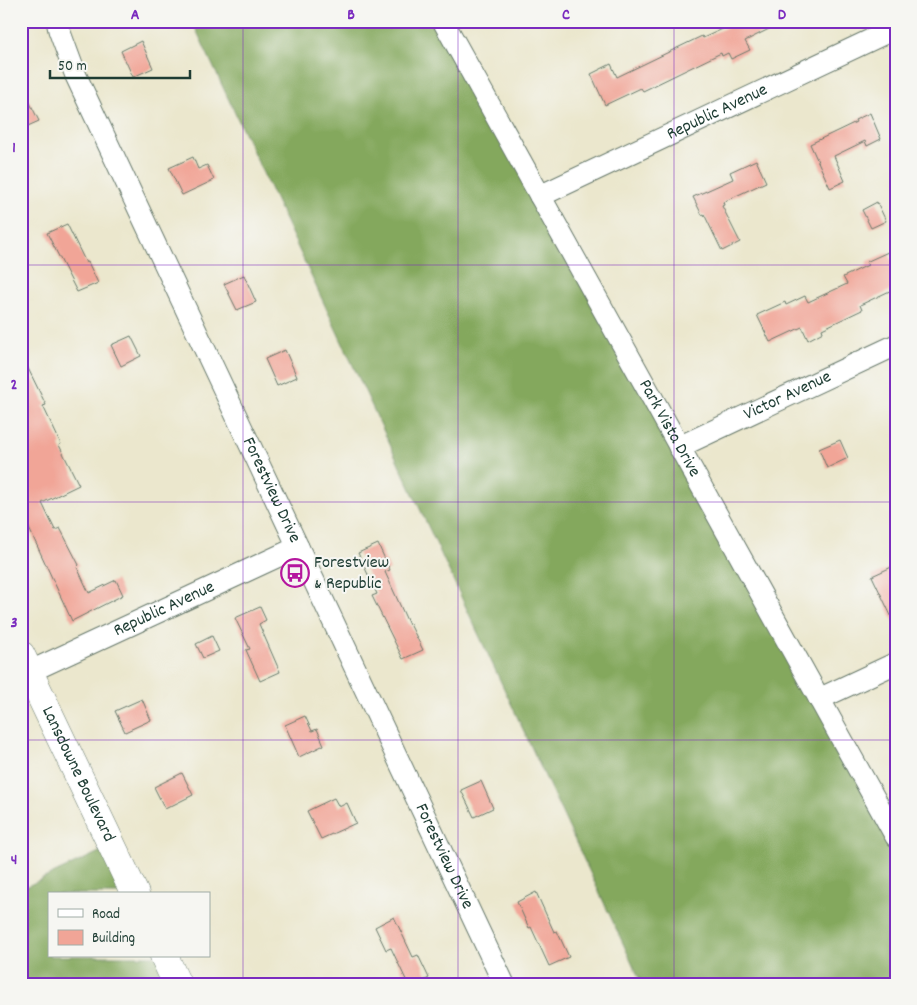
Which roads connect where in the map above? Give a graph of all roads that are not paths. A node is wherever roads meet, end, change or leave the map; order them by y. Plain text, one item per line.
1 (57, 21) edge
2 (443, 21) edge
3 (896, 28) edge
4 (540, 196) junction
5 (896, 345) edge
6 (679, 448) junction
7 (298, 548) junction
8 (25, 663) edge
9 (896, 663) edge
10 (819, 699) junction
11 (896, 837) edge
12 (133, 892) edge
13 (165, 958) edge
14 (177, 984) edge
15 (504, 984) edge

1 - 7 street, Forestview Drive
2 - 4 street, Park Vista Drive
3 - 4 street, Republic Avenue
4 - 6 street, Park Vista Drive
5 - 6 street, Victor Avenue
6 - 10 street, Park Vista Drive
7 - 8 street, Republic Avenue
7 - 15 street, Forestview Drive
8 - 12 street, Lansdowne Boulevard
9 - 10 street
10 - 11 street, Park Vista Drive
13 - 14 street

